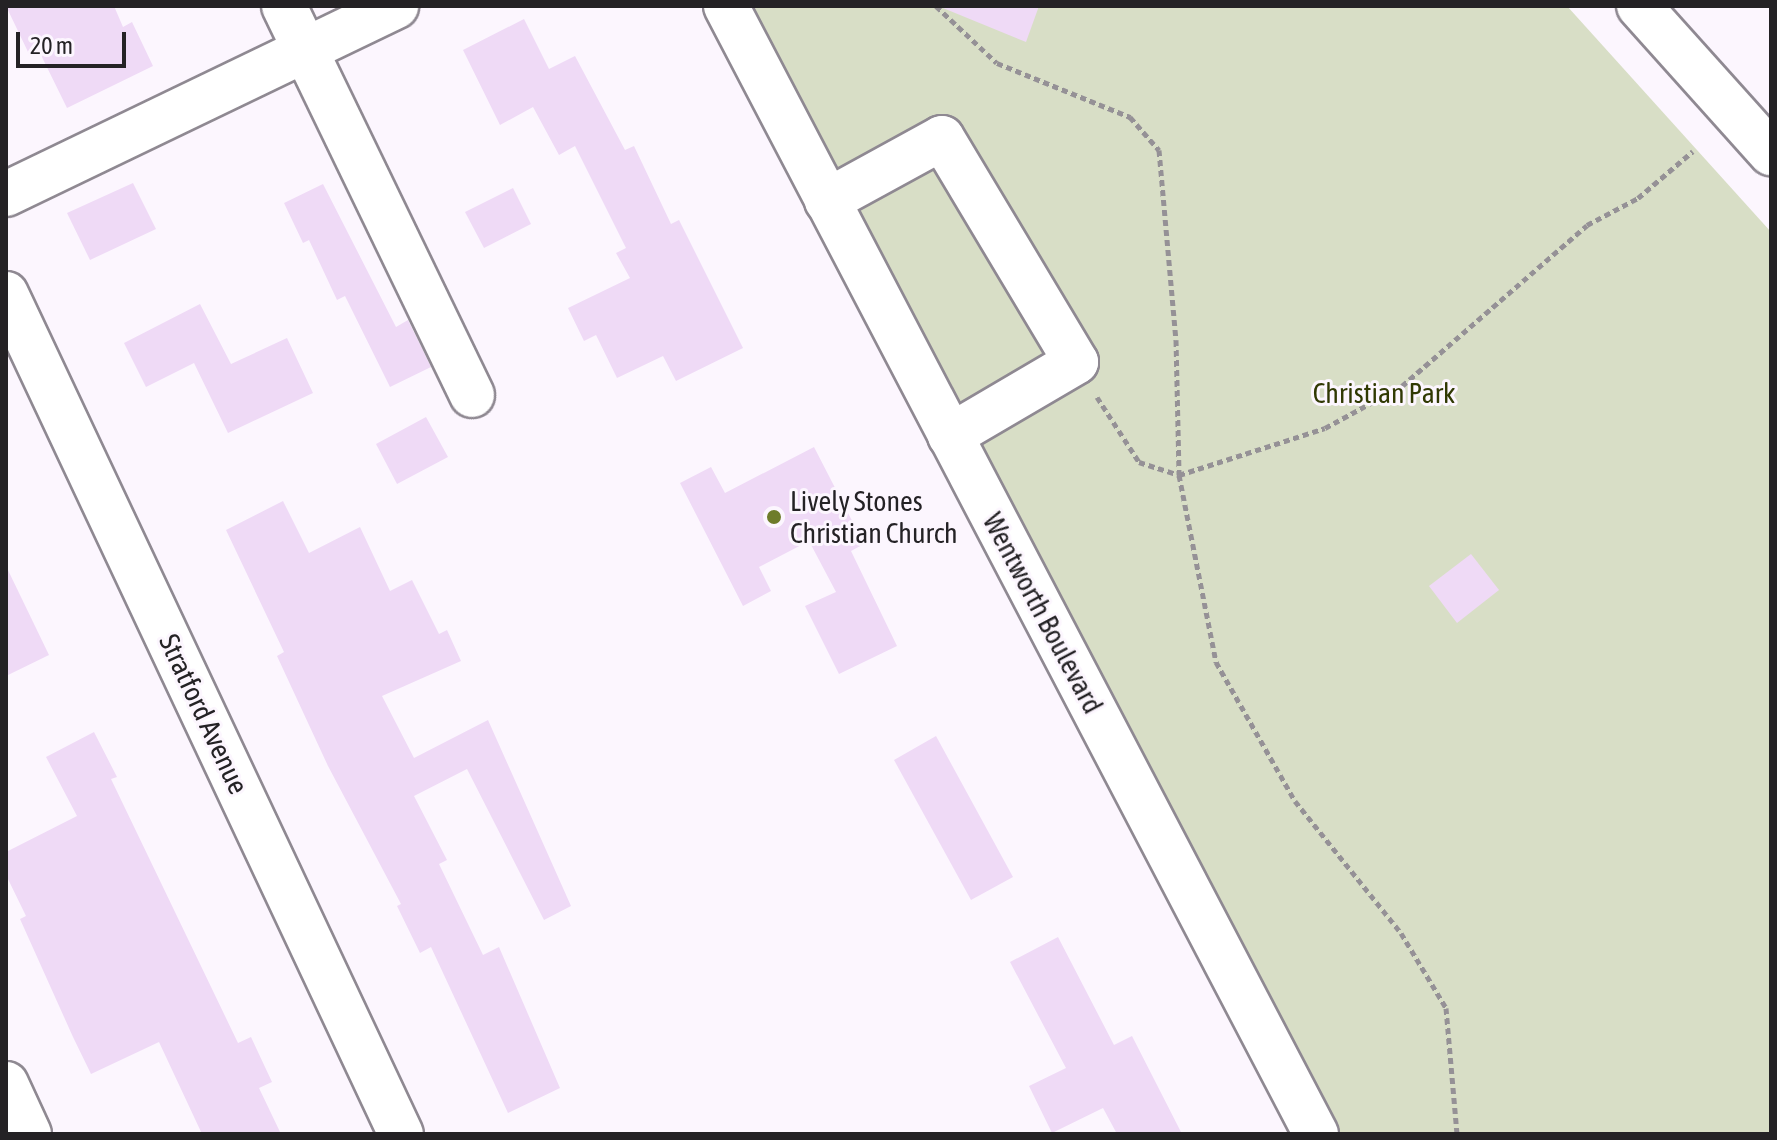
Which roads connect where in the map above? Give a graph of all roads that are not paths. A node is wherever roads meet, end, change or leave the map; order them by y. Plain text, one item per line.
1 (284, 6) edge
2 (396, 6) edge
3 (726, 6) edge
4 (1639, 6) edge
5 (304, 51) junction
6 (1771, 153) edge
7 (6, 194) edge
8 (827, 201) junction
9 (6, 294) edge
10 (472, 395) dead end
11 (950, 436) junction
12 (6, 1084) edge
13 (29, 1134) edge
14 (401, 1134) edge
15 (1316, 1134) edge

1 - 5 street
2 - 5 street
3 - 8 street, Wentworth Boulevard
4 - 6 street
5 - 7 street
5 - 10 street
8 - 11 street, Wentworth Boulevard
8 - 11 street
9 - 14 street, Stratford Avenue
11 - 15 street, Wentworth Boulevard
12 - 13 street

